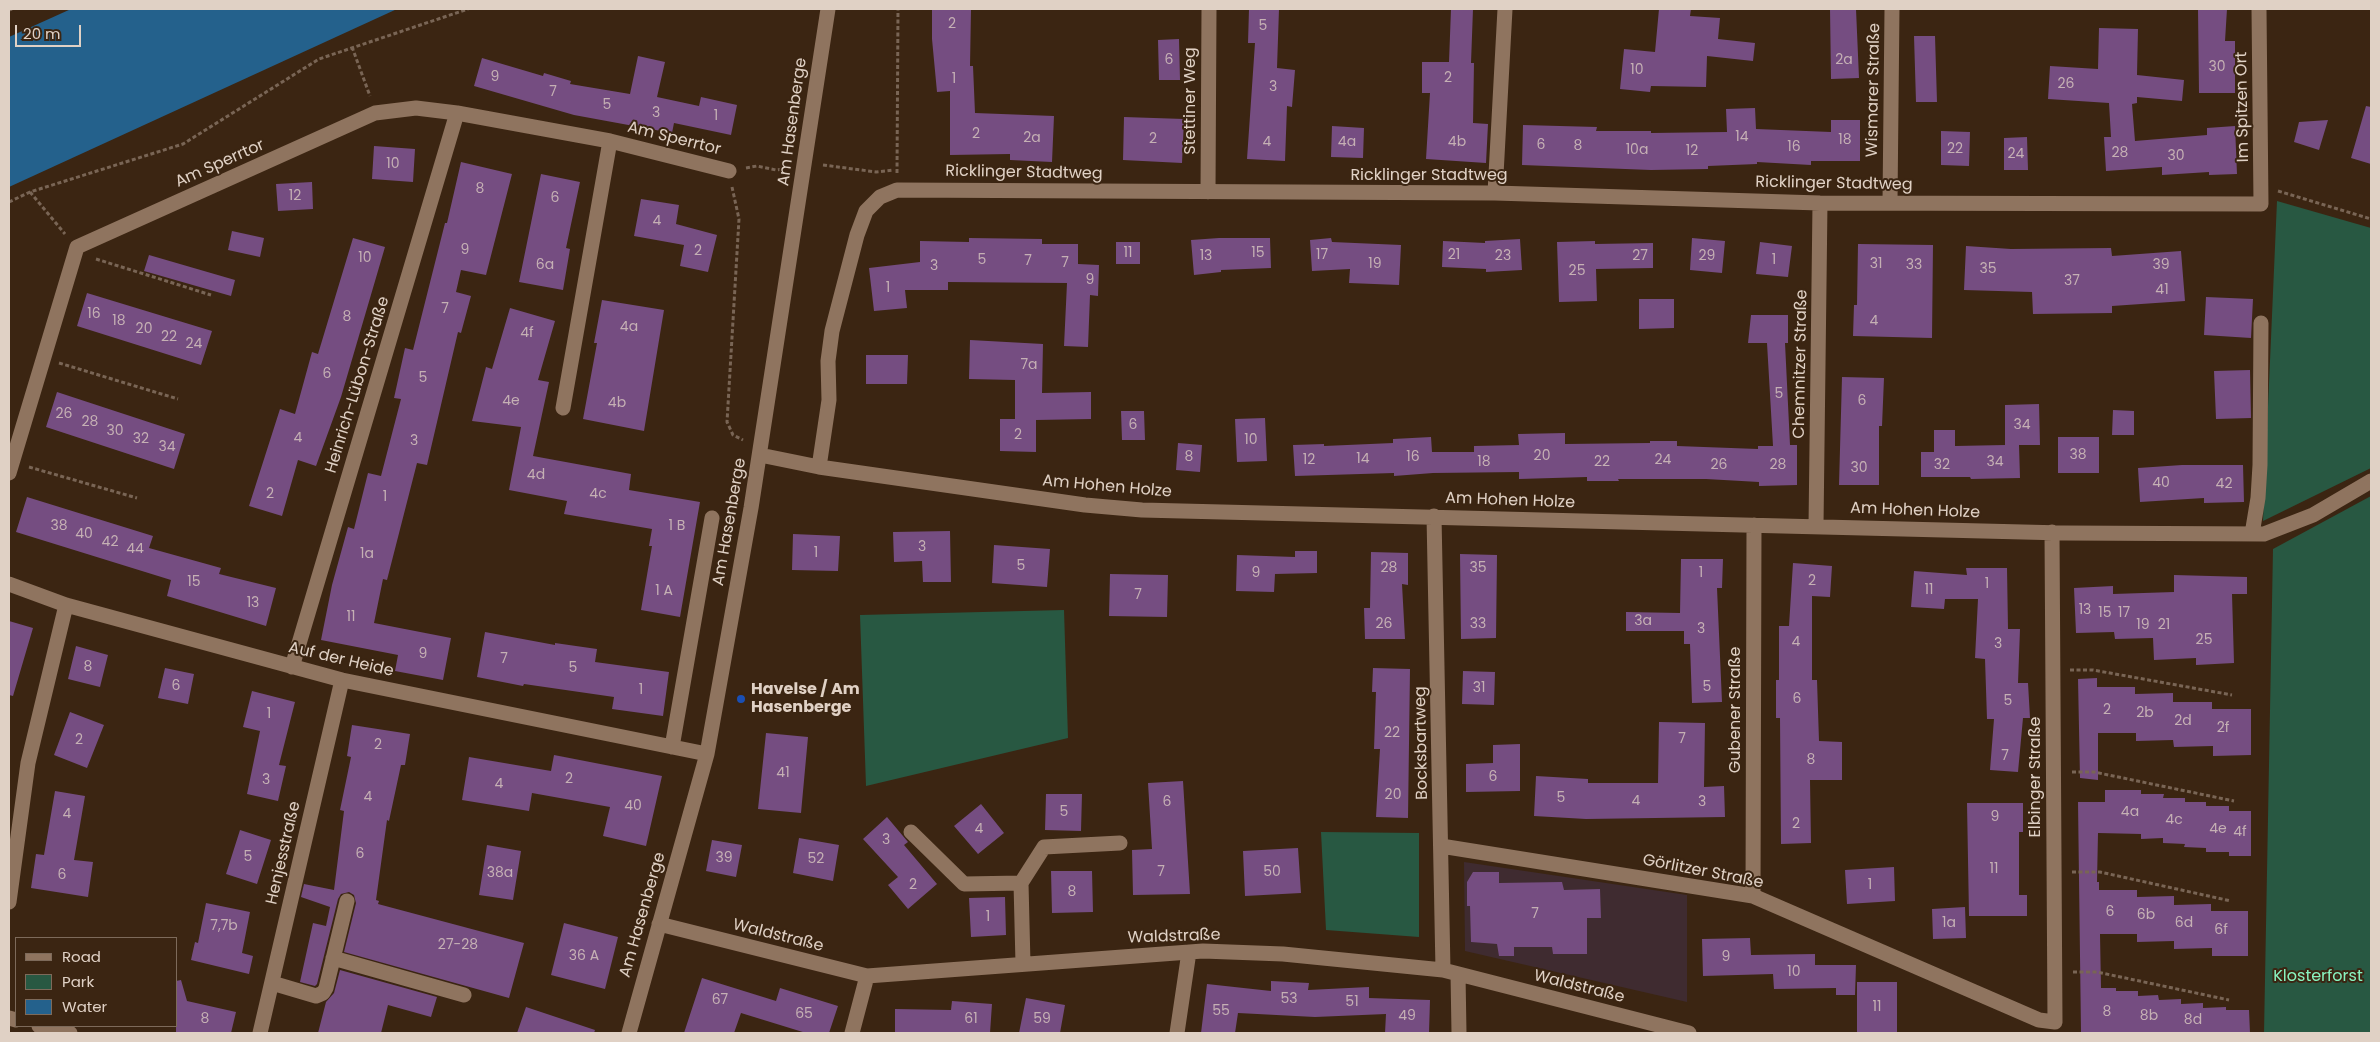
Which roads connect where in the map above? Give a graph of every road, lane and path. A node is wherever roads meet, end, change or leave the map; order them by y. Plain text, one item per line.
1 (12, 9) edge
2 (468, 9) edge
3 (828, 9) edge
4 (898, 9) edge
5 (1209, 9) edge
6 (1505, 9) edge
7 (1892, 9) edge
8 (2259, 9) edge
9 (9, 10) edge
10 (352, 48) junction
11 (367, 88) dead end
12 (457, 112) junction
13 (610, 141) junction
14 (757, 166) dead end
15 (837, 166) dead end
16 (776, 170) dead end
17 (897, 170) junction
18 (729, 171) joint
19 (2261, 187) junction
20 (897, 190) junction
21 (30, 192) junction
22 (1208, 192) junction
23 (1496, 194) junction
24 (9, 202) edge
25 (1890, 202) junction
26 (1820, 203) junction
27 (2261, 204) joint
28 (2371, 219) edge
29 (68, 237) dead end
30 (95, 258) dead end
31 (212, 295) dead end
32 (2261, 323) dead end
33 (52, 361) dead end
34 (178, 398) dead end
35 (563, 408) dead end
36 (743, 440) dead end
37 (760, 455) junction
38 (819, 467) junction
39 (15, 469) edge
40 (2371, 481) edge
41 (137, 498) dead end
42 (1434, 516) junction
43 (712, 518) dead end
44 (1754, 525) junction
45 (1816, 526) junction
46 (2052, 532) junction
47 (2258, 534) junction
48 (9, 584) edge
49 (66, 605) junction
50 (292, 667) junction
51 (2064, 670) dead end
52 (342, 680) junction
53 (2232, 695) dead end
54 (672, 747) junction
55 (707, 754) junction
56 (2064, 772) dead end
57 (2234, 801) dead end
58 (911, 832) dead end
59 (1120, 842) dead end
60 (1441, 846) junction
61 (2065, 872) dead end
62 (1022, 883) junction
63 (1753, 896) junction
64 (346, 901) dead end
65 (9, 902) edge
66 (2231, 902) dead end
67 (659, 924) junction
68 (1189, 952) junction
69 (334, 958) junction
70 (1023, 964) junction
71 (1443, 970) junction
72 (2066, 972) dead end
73 (1458, 974) junction
74 (866, 976) junction
75 (272, 983) junction
76 (464, 995) dead end
77 (2229, 1000) dead end
78 (2055, 1022) joint
79 (43, 1027) edge
80 (70, 1033) edge
81 (260, 1033) edge
82 (629, 1033) edge
83 (852, 1033) edge
84 (1177, 1033) edge
85 (1459, 1033) edge
86 (1689, 1033) edge

1 - 9 path
2 - 10 path
3 - 37 street, Am Hasenberge
4 - 17 path
5 - 22 street, Stettiner Weg
6 - 23 street
7 - 25 street, Wismarer Straße
8 - 19 street, Im Spitzen Ort
10 - 11 path
10 - 21 path
12 - 13 street, Am Sperrtor
12 - 39 street, Am Sperrtor
12 - 50 street, Heinrich-Lübon-Straße
13 - 18 street, Am Sperrtor
13 - 35 street, Am Sperrtor
14 - 16 path
15 - 17 path
17 - 20 path
18 - 36 path
19 - 27 street, Im Spitzen Ort
19 - 28 path
20 - 22 street, Ricklinger Stadtweg
20 - 38 street, Ricklinger Stadtweg
21 - 24 path
21 - 29 path
22 - 23 street, Ricklinger Stadtweg
23 - 26 street, Ricklinger Stadtweg
25 - 26 street, Ricklinger Stadtweg
25 - 27 street, Ricklinger Stadtweg
26 - 45 street, Chemnitzer Straße
30 - 31 path
32 - 47 street
33 - 34 path
37 - 38 street, Am Hohen Holze
37 - 55 street, Am Hasenberge
38 - 42 street, Am Hohen Holze
39 - 41 path
40 - 47 street
42 - 44 street, Am Hohen Holze
42 - 60 street, Bocksbartweg
43 - 54 street
44 - 45 street, Am Hohen Holze
44 - 63 street, Gubener Straße
45 - 46 street, Am Hohen Holze
46 - 47 street, Am Hohen Holze
46 - 78 street, Elbinger Straße
48 - 49 street, Auf der Heide
49 - 50 street, Auf der Heide
49 - 65 street
50 - 52 street, Auf der Heide
51 - 53 path
52 - 54 street, Auf der Heide
52 - 75 street, Henjesstraße
54 - 55 street, Auf der Heide
55 - 67 street, Am Hasenberge
56 - 57 path
58 - 62 street
59 - 62 street
60 - 63 street, Görlitzer Straße
60 - 71 street, Bocksbartweg
61 - 66 path
62 - 70 street
63 - 78 street, Görlitzer Straße
64 - 69 street
67 - 74 street, Waldstraße
67 - 82 street, Am Hasenberge
68 - 70 street, Waldstraße
68 - 71 street, Waldstraße
68 - 84 street
69 - 75 street
69 - 76 street
70 - 74 street, Waldstraße
71 - 73 street, Waldstraße
72 - 77 path
73 - 85 street
73 - 86 street, Waldstraße
74 - 83 street
75 - 81 street, Henjesstraße
79 - 80 street

